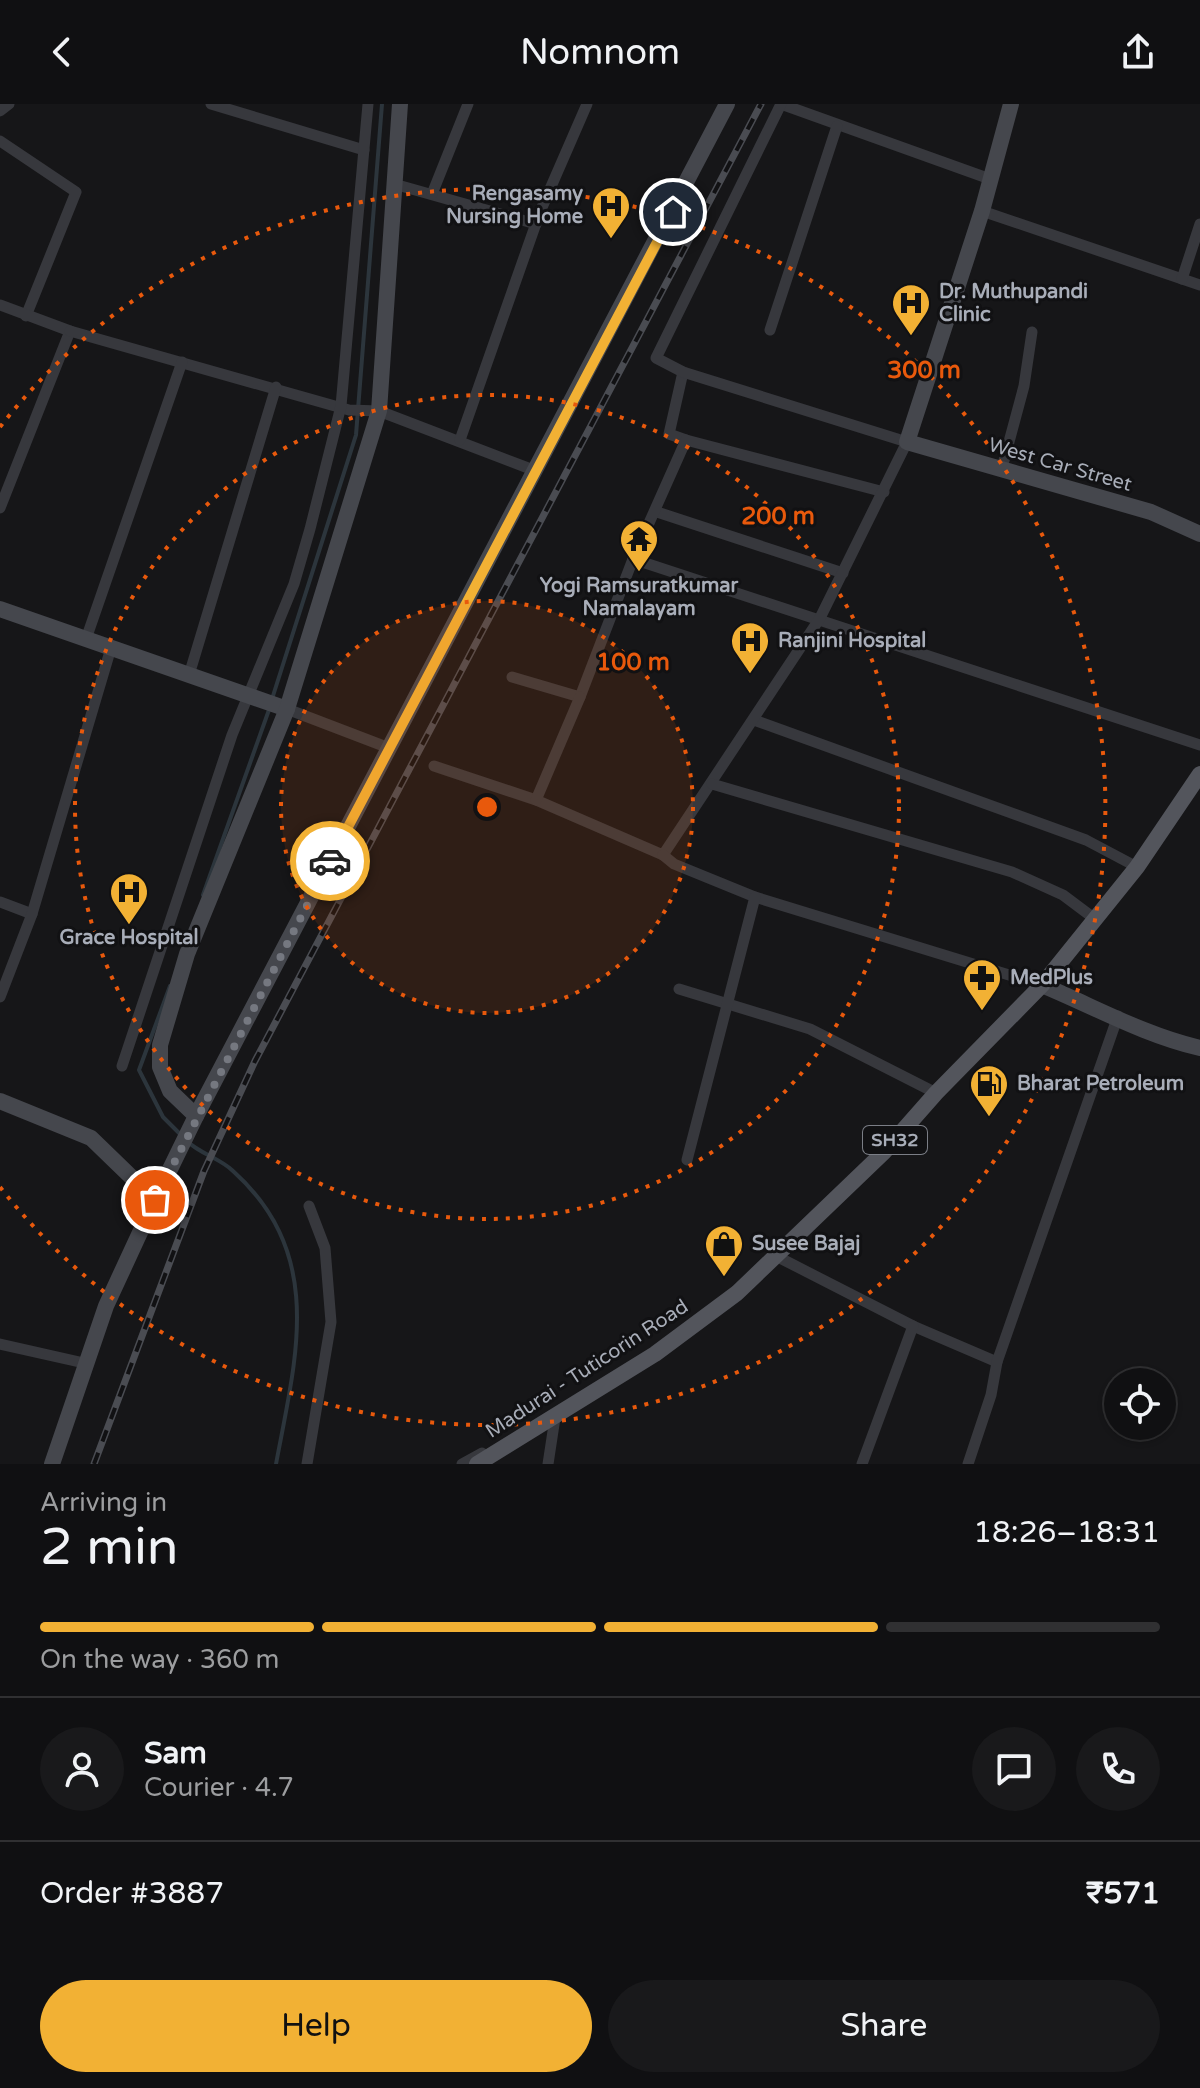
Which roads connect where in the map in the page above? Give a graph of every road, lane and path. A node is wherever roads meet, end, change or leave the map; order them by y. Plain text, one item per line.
1 (9, 104) edge
2 (211, 104) edge
3 (368, 104) edge
4 (400, 104) edge
5 (468, 104) edge
6 (587, 104) edge
7 (727, 104) edge
8 (781, 104) edge
9 (1011, 104) edge
10 (0, 111) edge
11 (837, 126) junction
12 (0, 141) edge
13 (364, 150) junction
14 (990, 179) junction
15 (394, 184) junction
16 (432, 194) junction
17 (982, 211) junction
18 (536, 224) junction
19 (1200, 224) edge
20 (1182, 279) junction
21 (1200, 285) edge
22 (0, 305) edge
23 (26, 316) junction
24 (770, 330) dead end
25 (70, 331) junction
26 (1032, 332) dead end
27 (182, 362) junction
28 (683, 372) junction
29 (276, 387) junction
30 (345, 408) junction
31 (373, 411) junction
32 (460, 440) junction
33 (686, 440) junction
34 (907, 442) junction
35 (1002, 468) junction
36 (536, 471) junction
37 (884, 492) junction
38 (0, 508) edge
39 (657, 512) junction
40 (1200, 534) edge
41 (633, 559) junction
42 (843, 573) junction
43 (0, 609) edge
44 (820, 618) junction
45 (86, 639) junction
46 (111, 648) junction
47 (189, 675) junction
48 (512, 677) dead end
49 (580, 697) junction
50 (255, 698) junction
51 (283, 708) junction
52 (754, 720) junction
53 (1200, 745) edge
54 (389, 748) junction
55 (434, 766) dead end
56 (1200, 774) edge
57 (712, 784) junction
58 (536, 800) junction
59 (663, 855) junction
60 (1137, 867) junction
61 (755, 897) junction
62 (0, 902) edge
63 (32, 914) junction
64 (1095, 919) junction
65 (1042, 985) junction
66 (679, 989) dead end
67 (0, 997) edge
68 (727, 1006) junction
69 (1118, 1016) junction
70 (1200, 1048) edge
71 (122, 1066) dead end
72 (936, 1093) junction
73 (0, 1101) edge
74 (192, 1124) junction
75 (687, 1160) dead end
76 (155, 1200) junction
77 (309, 1206) dead end
78 (776, 1256) junction
79 (913, 1326) junction
80 (0, 1344) edge
81 (997, 1362) junction
82 (84, 1363) junction
83 (555, 1418) junction
84 (52, 1464) edge
85 (307, 1464) edge
86 (462, 1464) edge
87 (477, 1464) edge
88 (548, 1464) edge
89 (862, 1464) edge
90 (968, 1464) edge

1 - 10 street
2 - 13 street
3 - 13 street
4 - 15 street
5 - 16 street
6 - 18 street
7 - 36 street
8 - 11 street
8 - 28 street
9 - 14 street
11 - 14 street
11 - 24 street
12 - 23 street
13 - 30 street
14 - 17 street
15 - 16 street
15 - 31 street
16 - 18 street
17 - 20 street
17 - 34 street
18 - 32 street
19 - 20 street
20 - 21 street
22 - 23 street
23 - 25 street
25 - 27 street
25 - 38 street
26 - 35 street
27 - 29 street
27 - 45 street
28 - 33 street
28 - 34 street
29 - 30 street
29 - 47 street
30 - 31 street
30 - 50 street
31 - 32 street
31 - 51 street
32 - 36 street
33 - 37 street
33 - 39 street
34 - 35 street, West Car Street
34 - 37 street
35 - 40 street, West Car Street
36 - 54 street
37 - 42 street
39 - 41 street
39 - 42 street
41 - 44 street
41 - 49 street
42 - 44 street
43 - 45 street
44 - 52 street
44 - 53 street
45 - 46 street
46 - 47 street
46 - 63 street
47 - 50 street
48 - 49 street
49 - 58 street
50 - 51 street
50 - 71 street
51 - 54 street
51 - 74 street
52 - 57 street
52 - 60 street
54 - 74 street
55 - 58 street
56 - 60 main road, Madurai - Tuticorin Road / SH32
57 - 59 street
57 - 64 street
58 - 59 street
59 - 61 street
60 - 64 main road, Madurai - Tuticorin Road / SH32
61 - 65 street
61 - 68 street
62 - 63 street
63 - 67 street
64 - 65 main road, Madurai - Tuticorin Road / SH32
65 - 69 street
65 - 72 main road, Madurai - Tuticorin Road / SH32
66 - 68 street
68 - 72 street
68 - 75 street
69 - 70 street
69 - 81 street
72 - 78 main road, Madurai - Tuticorin Road / SH32
73 - 76 street
74 - 76 street
76 - 82 street
77 - 85 street
78 - 79 street
78 - 83 main road, Madurai - Tuticorin Road / SH32
79 - 81 street
79 - 89 street
80 - 82 street
81 - 90 street
82 - 84 street
83 - 86 street
83 - 87 main road, Madurai - Tuticorin Road / SH32
83 - 88 street

